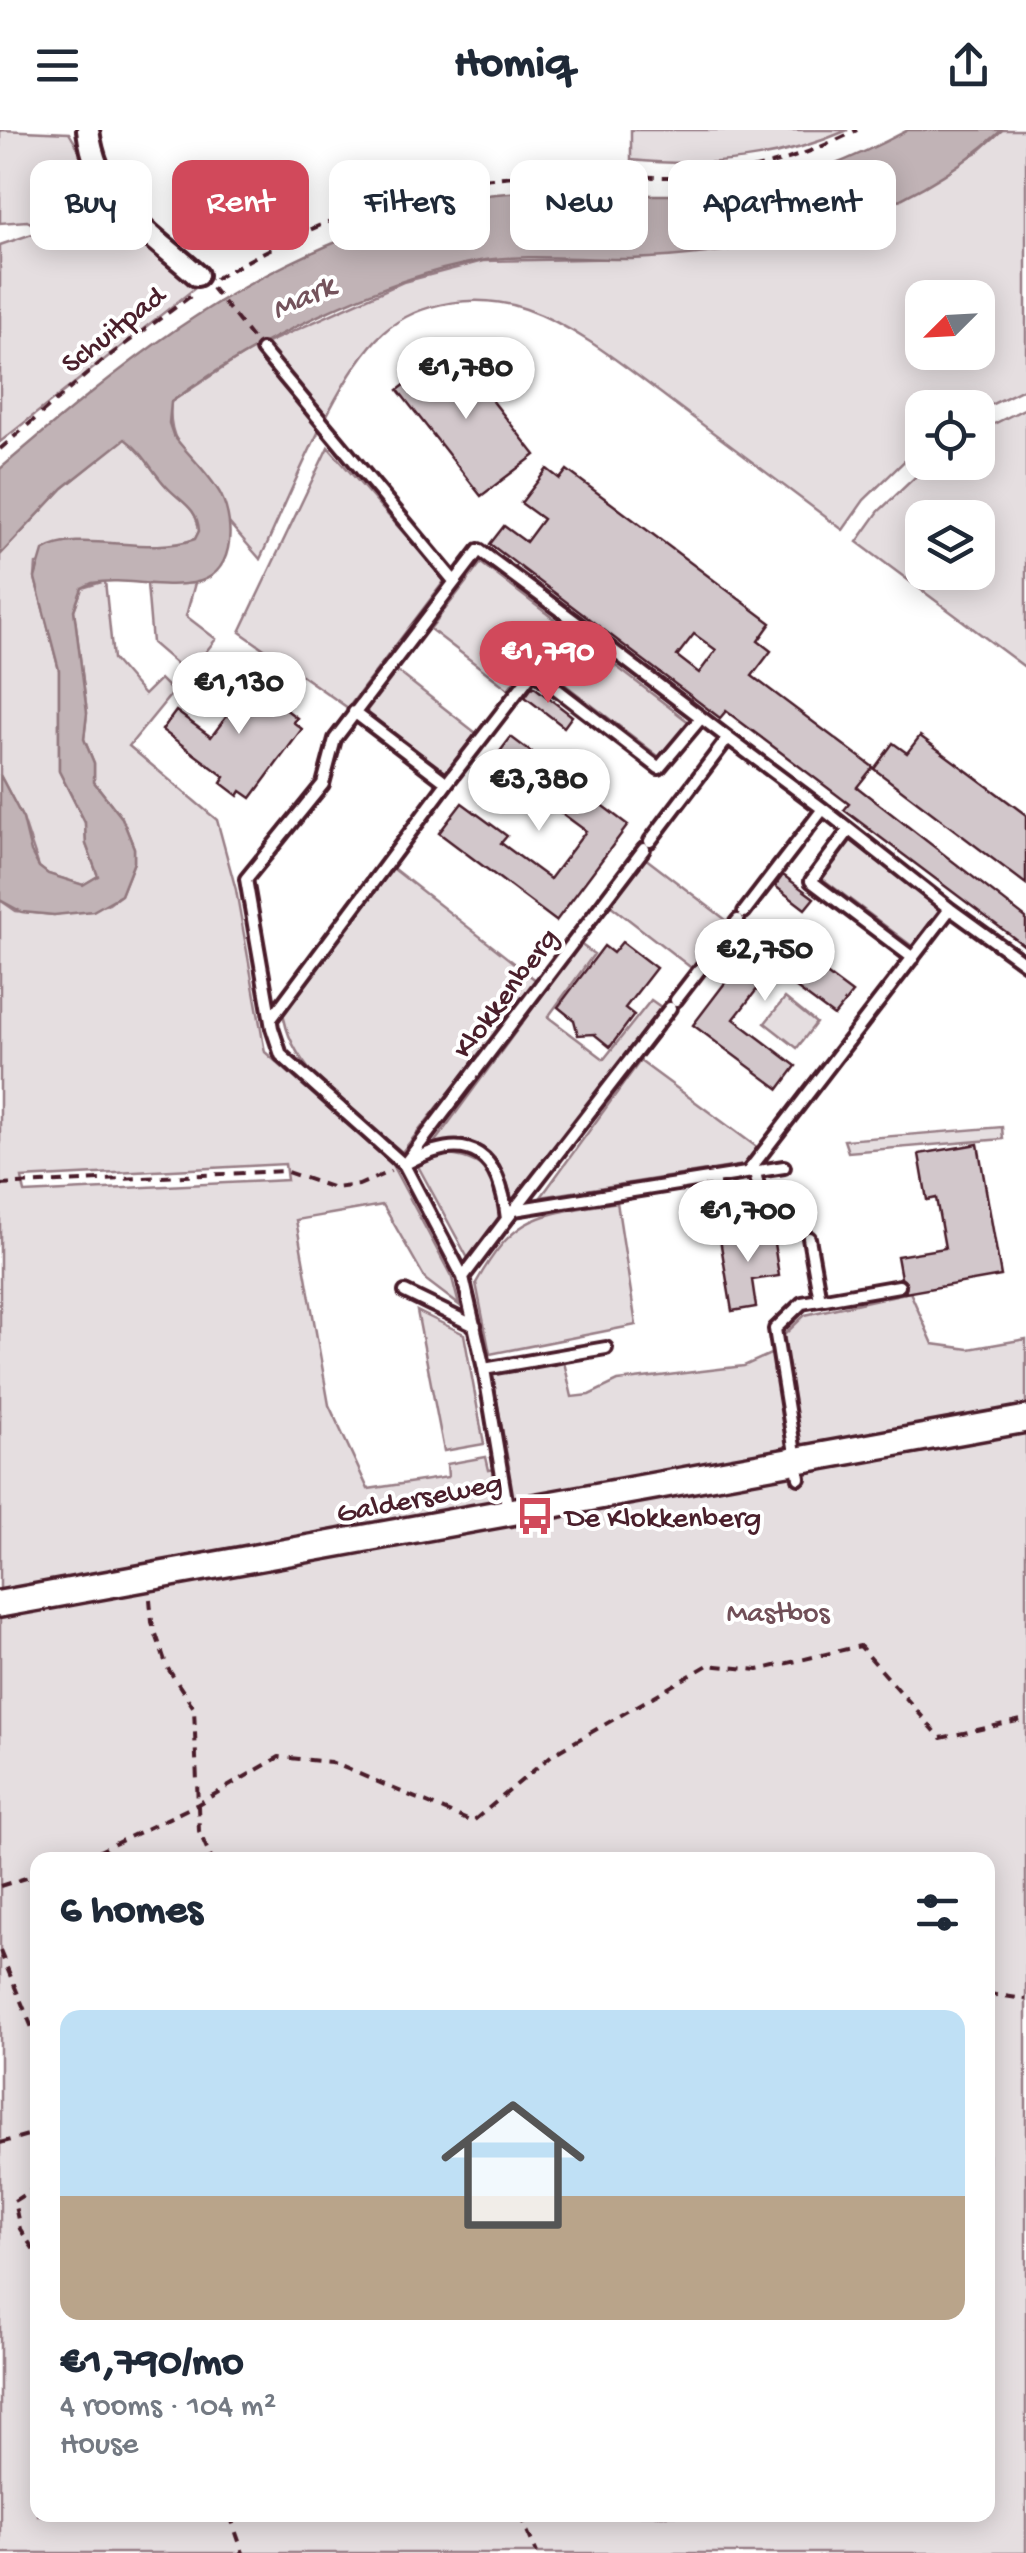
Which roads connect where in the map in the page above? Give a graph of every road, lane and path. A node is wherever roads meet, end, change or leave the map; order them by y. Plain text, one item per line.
1 (88, 130) edge
2 (858, 130) edge
3 (202, 279) junction
4 (262, 350) joint
5 (0, 449) edge
6 (454, 581) junction
7 (573, 620) junction
8 (533, 671) junction
9 (486, 707) dead end
10 (354, 712) junction
11 (498, 717) junction
12 (701, 718) junction
13 (728, 738) junction
14 (447, 783) junction
15 (822, 810) junction
16 (850, 830) junction
17 (950, 909) junction
18 (913, 958) junction
19 (1026, 964) edge
20 (271, 1019) junction
21 (404, 1165) junction
22 (784, 1166) dead end
23 (751, 1172) junction
24 (714, 1178) junction
25 (0, 1185) edge
26 (762, 1207) dead end
27 (720, 1213) dead end
28 (510, 1214) junction
29 (809, 1238) dead end
30 (463, 1278) junction
31 (899, 1286) dead end
32 (405, 1292) dead end
33 (820, 1300) junction
34 (474, 1326) junction
35 (606, 1348) dead end
36 (484, 1369) junction
37 (1026, 1419) edge
38 (798, 1469) junction
39 (508, 1512) junction
40 (147, 1580) junction
41 (0, 1604) edge
42 (1026, 1719) edge
43 (198, 1804) junction
44 (98, 1852) edge
45 (208, 1852) edge
46 (30, 1877) edge
47 (0, 1886) edge
48 (0, 1951) edge
49 (995, 1995) edge
50 (1026, 1999) edge
51 (30, 2023) edge
52 (30, 2134) edge
53 (0, 2143) edge
54 (30, 2191) edge
55 (30, 2244) edge
56 (232, 2522) edge
57 (523, 2522) edge
58 (242, 2553) edge
59 (538, 2553) edge

1 - 3 street
2 - 3 path, Schuitpad
3 - 4 path
3 - 5 path, Schuitpad
4 - 6 lane
6 - 7 lane
6 - 10 lane
7 - 8 lane
7 - 12 lane
8 - 11 lane
8 - 12 lane
9 - 11 lane
10 - 14 lane
10 - 20 lane
11 - 14 lane
12 - 13 lane
13 - 15 lane
13 - 21 lane, Klokkenberg
14 - 20 lane
15 - 16 lane
15 - 28 lane
16 - 17 lane
16 - 18 lane
17 - 18 lane
17 - 19 lane
18 - 23 lane
20 - 21 lane
21 - 25 path
21 - 28 lane
21 - 30 lane
22 - 23 lane
23 - 24 lane
23 - 26 lane
24 - 27 lane
24 - 28 lane
28 - 30 lane
29 - 33 lane
30 - 34 lane
31 - 33 lane
32 - 34 lane
33 - 38 lane
34 - 36 lane
35 - 36 lane
36 - 39 lane
37 - 38 street, Galderseweg
38 - 39 street, Galderseweg
39 - 40 street, Galderseweg
40 - 41 street, Galderseweg
40 - 43 path
42 - 43 path
43 - 44 path
43 - 45 path
46 - 47 path
48 - 51 path
49 - 50 path
52 - 53 path
54 - 55 path
56 - 58 path
57 - 59 path

